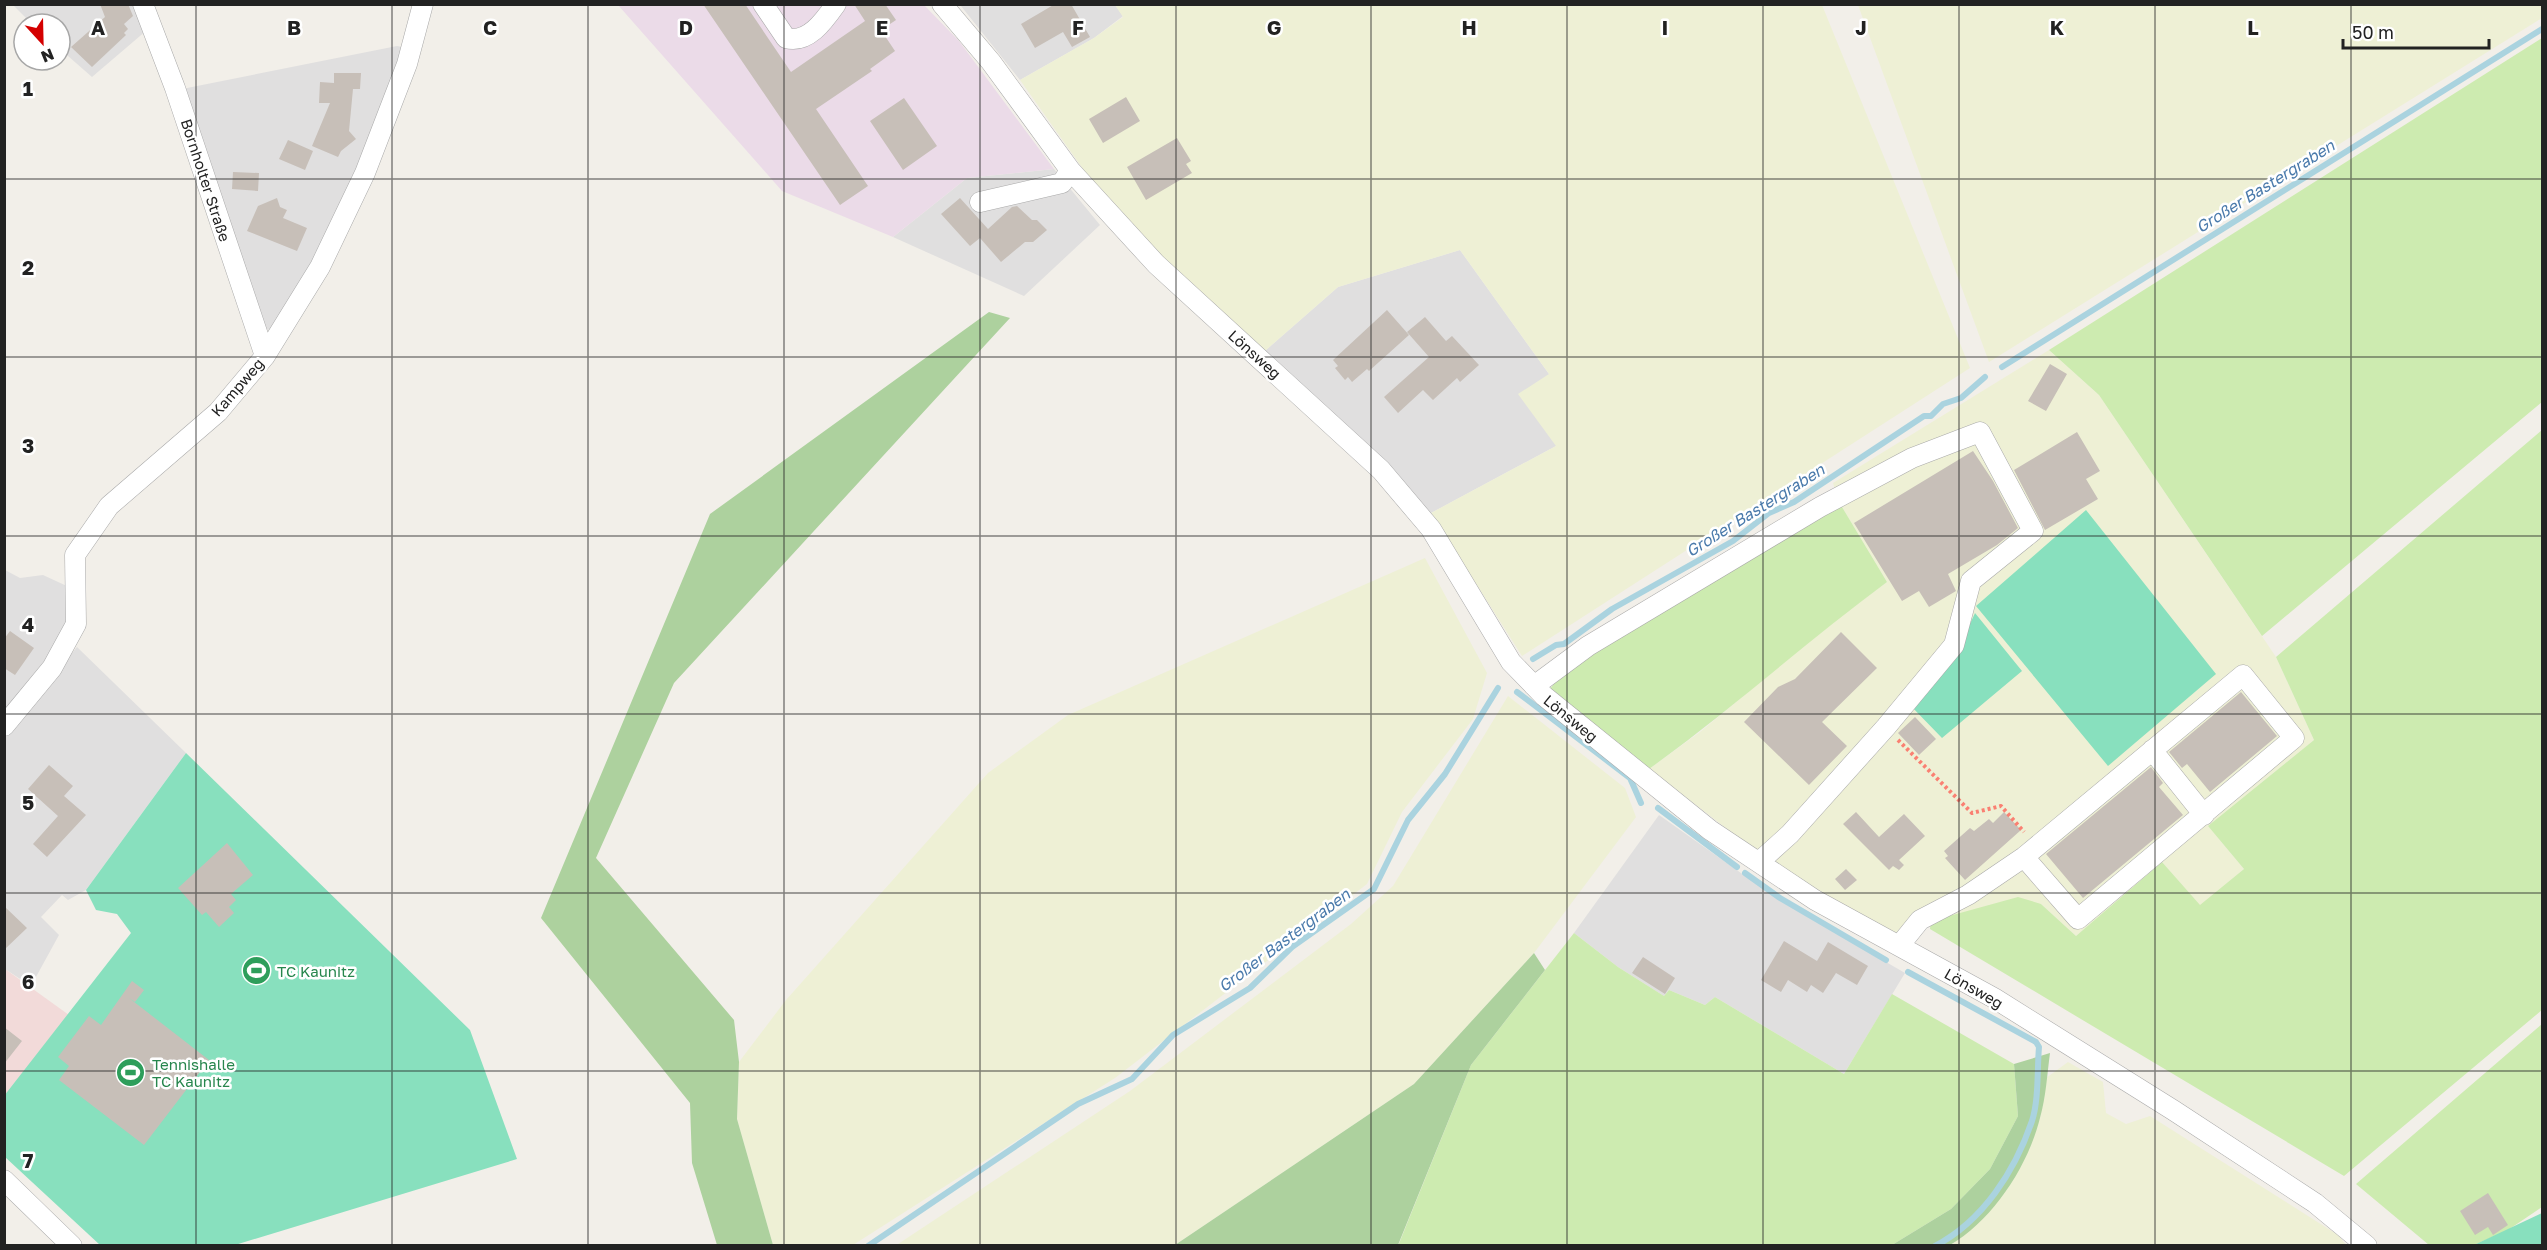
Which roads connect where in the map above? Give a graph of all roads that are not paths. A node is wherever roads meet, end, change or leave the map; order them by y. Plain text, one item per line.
1 (143, 4) edge
2 (423, 4) edge
3 (763, 4) edge
4 (837, 4) edge
5 (942, 4) edge
6 (1070, 170) junction
7 (980, 202) dead end
8 (265, 356) junction
9 (1534, 686) junction
10 (4, 726) edge
11 (2152, 750) junction
12 (2204, 815) junction
13 (2024, 857) junction
14 (1759, 862) junction
15 (1899, 946) junction
16 (4, 1180) edge
17 (72, 1245) edge
18 (2367, 1245) edge

1 - 8 street, Bornholter Straße
2 - 8 street, Kampweg
3 - 4 street
5 - 6 street, Lönsweg
6 - 7 street
6 - 9 street, Lönsweg
8 - 10 street, Kampweg
9 - 14 street, Lönsweg
9 - 14 street
11 - 12 street
11 - 12 street
11 - 13 street
12 - 13 street
13 - 15 street
14 - 15 street, Lönsweg
15 - 18 street, Lönsweg
16 - 17 street

